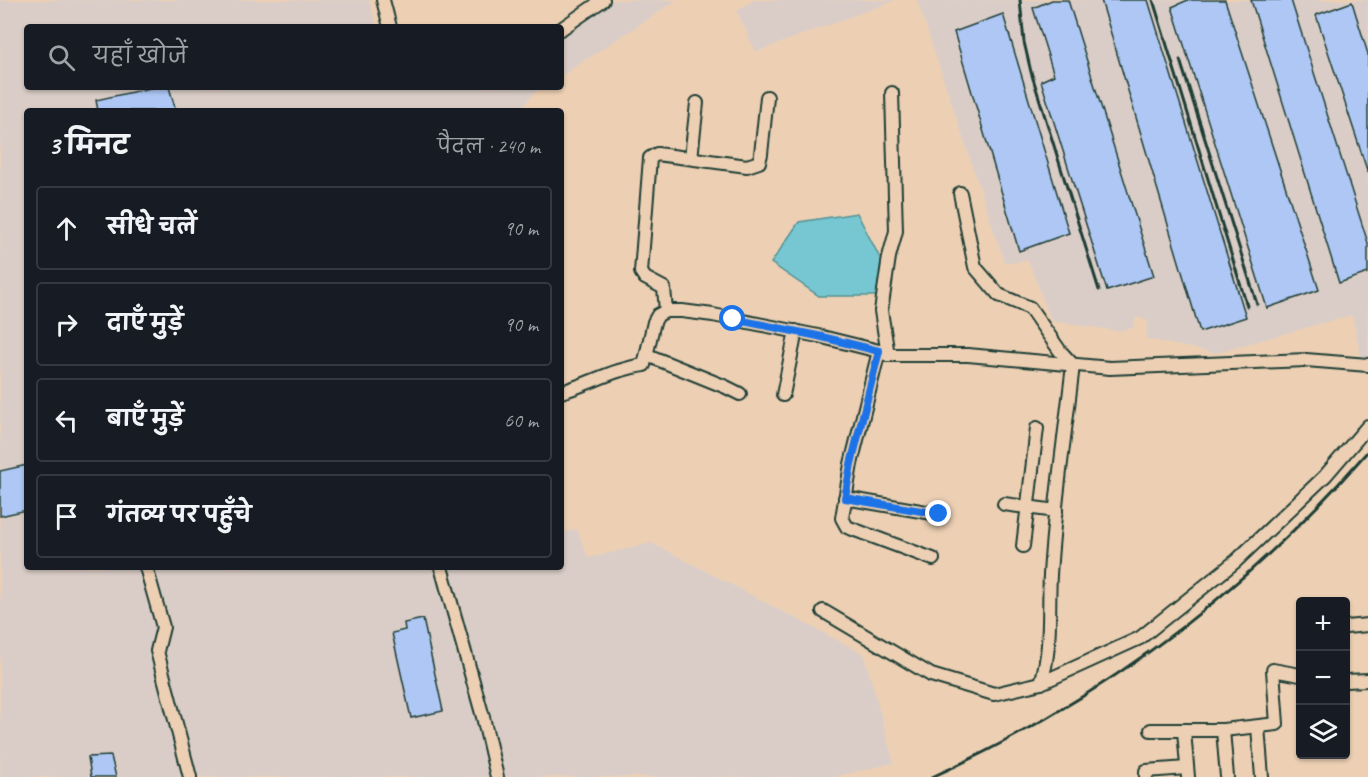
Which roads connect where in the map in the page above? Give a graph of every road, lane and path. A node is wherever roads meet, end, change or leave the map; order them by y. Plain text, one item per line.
1 (383, 0) edge
2 (603, 0) edge
3 (389, 24) edge
4 (564, 27) edge
5 (892, 93) dead end
6 (767, 98) dead end
7 (697, 103) dead end
8 (691, 158) junction
9 (960, 193) dead end
10 (666, 311) junction
11 (796, 332) junction
12 (884, 353) junction
13 (647, 354) junction
14 (1368, 364) edge
15 (1073, 365) junction
16 (564, 392) edge
17 (740, 394) dead end
18 (783, 395) dead end
19 (1368, 426) edge
20 (1037, 428) dead end
21 (845, 498) junction
22 (1004, 504) dead end
23 (1028, 508) junction
24 (1056, 511) junction
25 (939, 514) dead end
26 (1023, 546) dead end
27 (933, 559) dead end
28 (147, 570) edge
29 (442, 570) edge
30 (823, 610) dead end
31 (1368, 625) edge
32 (1350, 627) edge
33 (1296, 674) edge
34 (1368, 680) edge
35 (1350, 681) edge
36 (1041, 683) junction
37 (1258, 727) junction
38 (1151, 730) dead end
39 (1223, 730) junction
40 (1184, 731) junction
41 (1187, 772) edge
42 (190, 777) edge
43 (497, 777) edge
44 (1146, 777) edge
45 (1227, 777) edge
46 (1262, 777) edge

1 - 3 street
2 - 4 street
5 - 12 street
6 - 8 street
7 - 8 street
8 - 10 street
9 - 15 street
10 - 11 street
10 - 13 street
11 - 12 street
11 - 18 street
12 - 15 street
12 - 21 street
13 - 16 street
13 - 17 street
14 - 15 street
15 - 24 street
19 - 36 street
20 - 23 street
21 - 25 street
21 - 27 street
22 - 23 street
23 - 24 street
23 - 26 street
24 - 36 street
28 - 42 street
29 - 43 street
30 - 36 street
31 - 32 street
33 - 37 street
34 - 35 street
37 - 39 street
37 - 46 street
38 - 40 street
39 - 40 street
39 - 45 street
40 - 41 street
41 - 44 street

